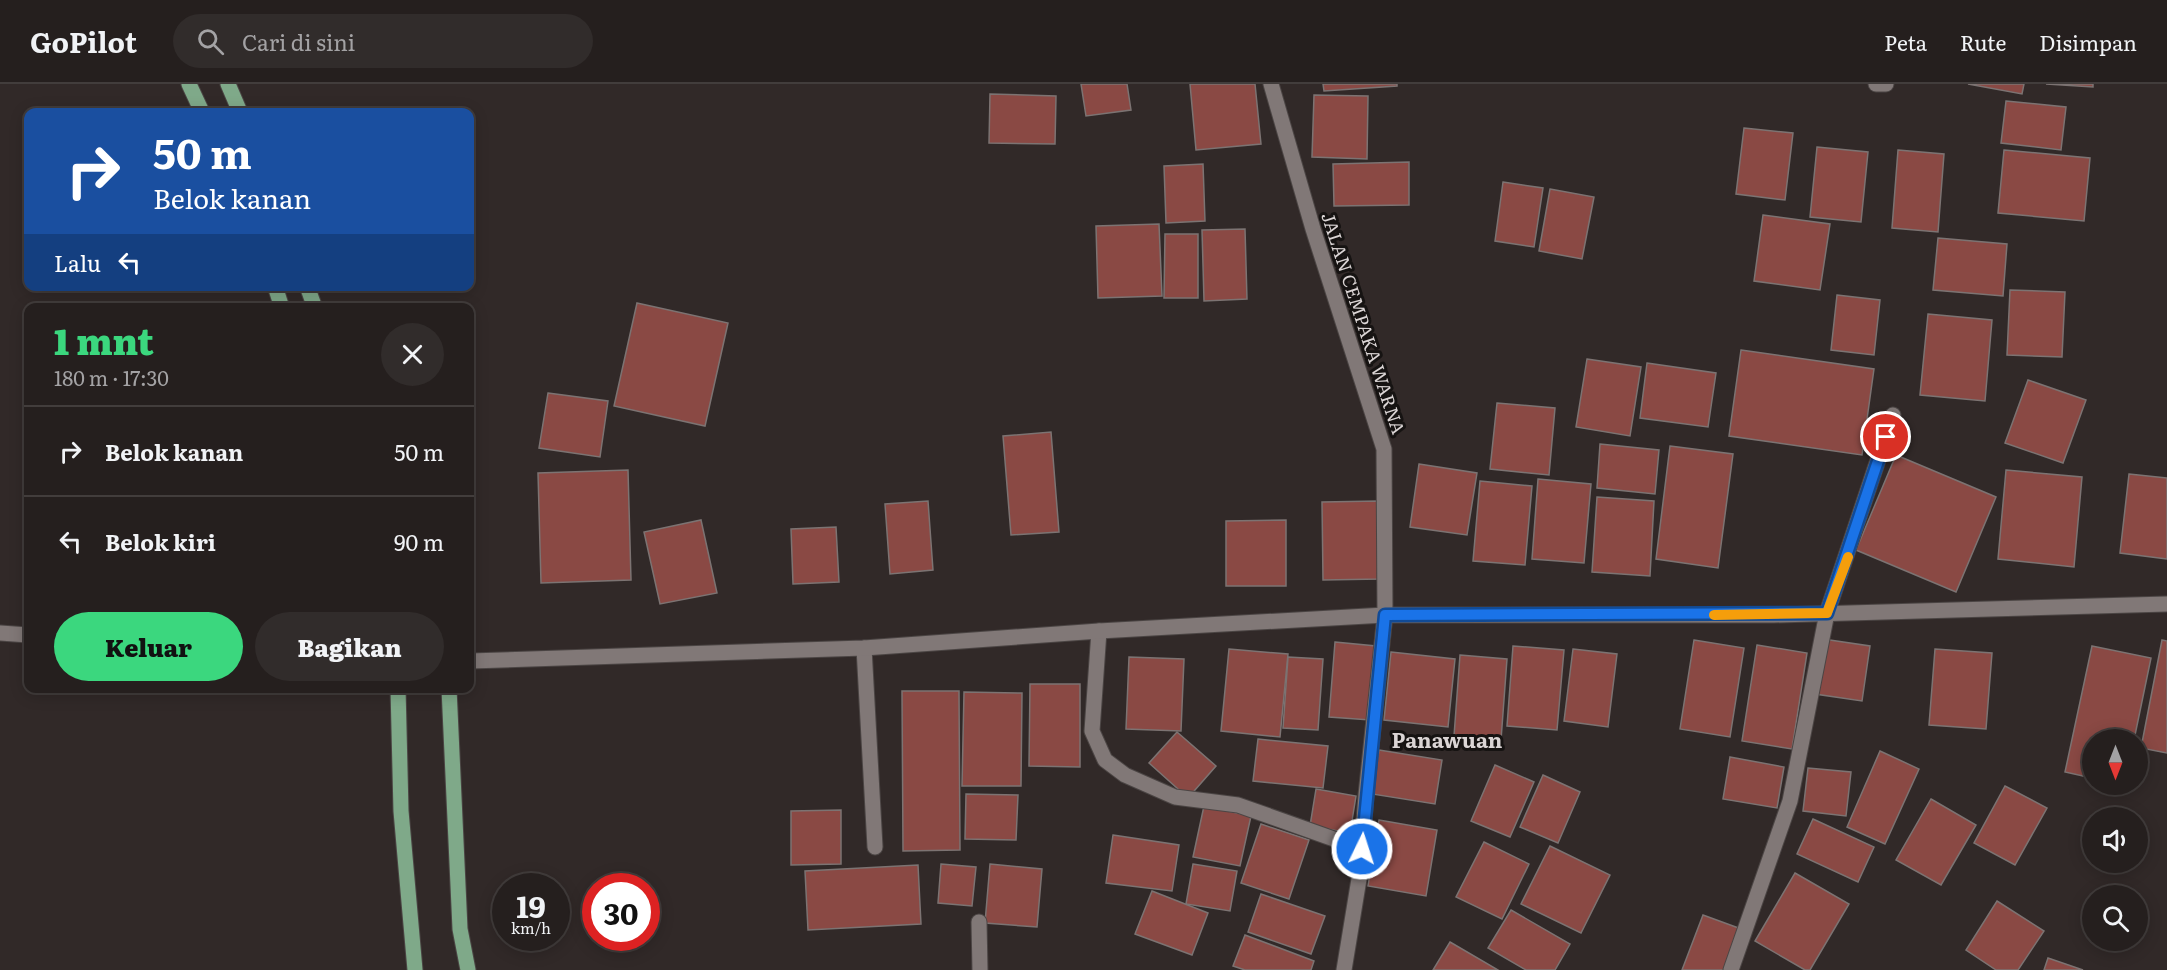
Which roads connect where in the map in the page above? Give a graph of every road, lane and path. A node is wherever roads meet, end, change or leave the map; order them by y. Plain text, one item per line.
1 (189, 84) edge
2 (228, 84) edge
3 (1271, 84) edge
4 (1876, 84) edge
5 (1886, 84) edge
6 (200, 108) edge
7 (238, 108) edge
8 (1893, 415) dead end
9 (2167, 604) edge
10 (1827, 613) junction
11 (1385, 615) junction
12 (1099, 631) junction
13 (0, 633) edge
14 (24, 635) edge
15 (864, 648) junction
16 (474, 661) edge
17 (398, 693) edge
18 (449, 693) edge
19 (874, 847) dead end
20 (1362, 849) junction
21 (979, 921) dead end
22 (415, 970) edge
23 (468, 970) edge
24 (980, 970) edge
25 (1344, 970) edge
26 (1731, 970) edge

1 - 6 main road
2 - 7 main road
3 - 11 street, JALAN CEMPAKA WARNA
4 - 5 street
8 - 10 street
9 - 10 street
10 - 11 street
10 - 26 street
11 - 12 street
11 - 20 street, JALAN CEMPAKA WARNA
12 - 15 street
12 - 20 street
13 - 14 street
15 - 16 street
15 - 19 street
17 - 22 main road
18 - 23 main road
20 - 25 street, JALAN CEMPAKA WARNA
21 - 24 street

